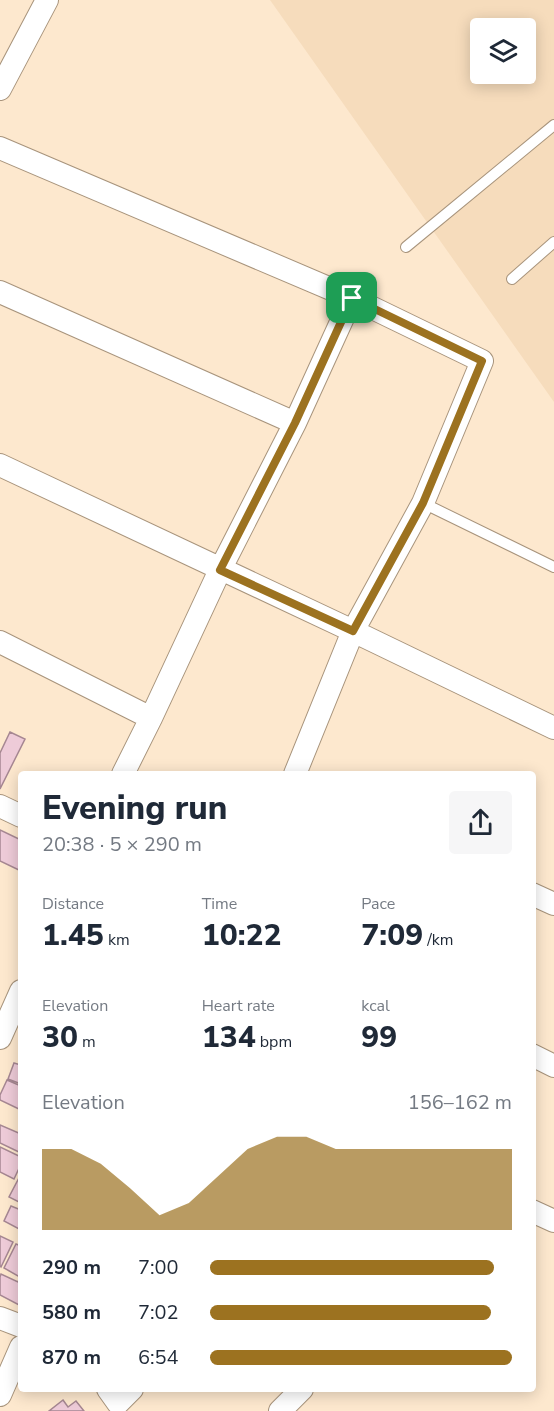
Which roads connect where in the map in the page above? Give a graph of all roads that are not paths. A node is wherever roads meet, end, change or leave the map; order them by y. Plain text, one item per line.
1 (47, 0) edge
2 (0, 89) edge
3 (554, 125) edge
4 (0, 148) edge
5 (554, 242) edge
6 (406, 248) dead end
7 (512, 279) dead end
8 (0, 292) edge
9 (352, 298) junction
10 (295, 423) junction
11 (0, 465) edge
12 (423, 503) junction
13 (554, 567) edge
14 (220, 570) junction
15 (353, 631) junction
16 (0, 642) edge
17 (152, 718) junction
18 (554, 728) edge
19 (125, 771) edge
20 (296, 771) edge
21 (0, 806) edge
22 (18, 815) edge
23 (536, 896) edge
24 (554, 904) edge
25 (18, 998) edge
26 (0, 1038) edge
27 (536, 1057) edge
28 (554, 1066) edge
29 (536, 1213) edge
30 (554, 1221) edge
31 (0, 1318) edge
32 (18, 1325) edge
33 (18, 1354) edge
34 (299, 1392) edge
35 (0, 1395) edge
36 (280, 1411) edge

1 - 2 street
3 - 6 lane
4 - 9 street
5 - 7 lane
8 - 10 street
9 - 10 street
9 - 12 street
10 - 14 street
11 - 14 street
12 - 13 lane
12 - 15 street
14 - 15 street
14 - 17 street
15 - 18 street
15 - 20 street
16 - 17 street
17 - 19 street
21 - 22 street
23 - 24 street
25 - 26 street
27 - 28 street
29 - 30 street
31 - 32 street
33 - 35 street
34 - 36 street

